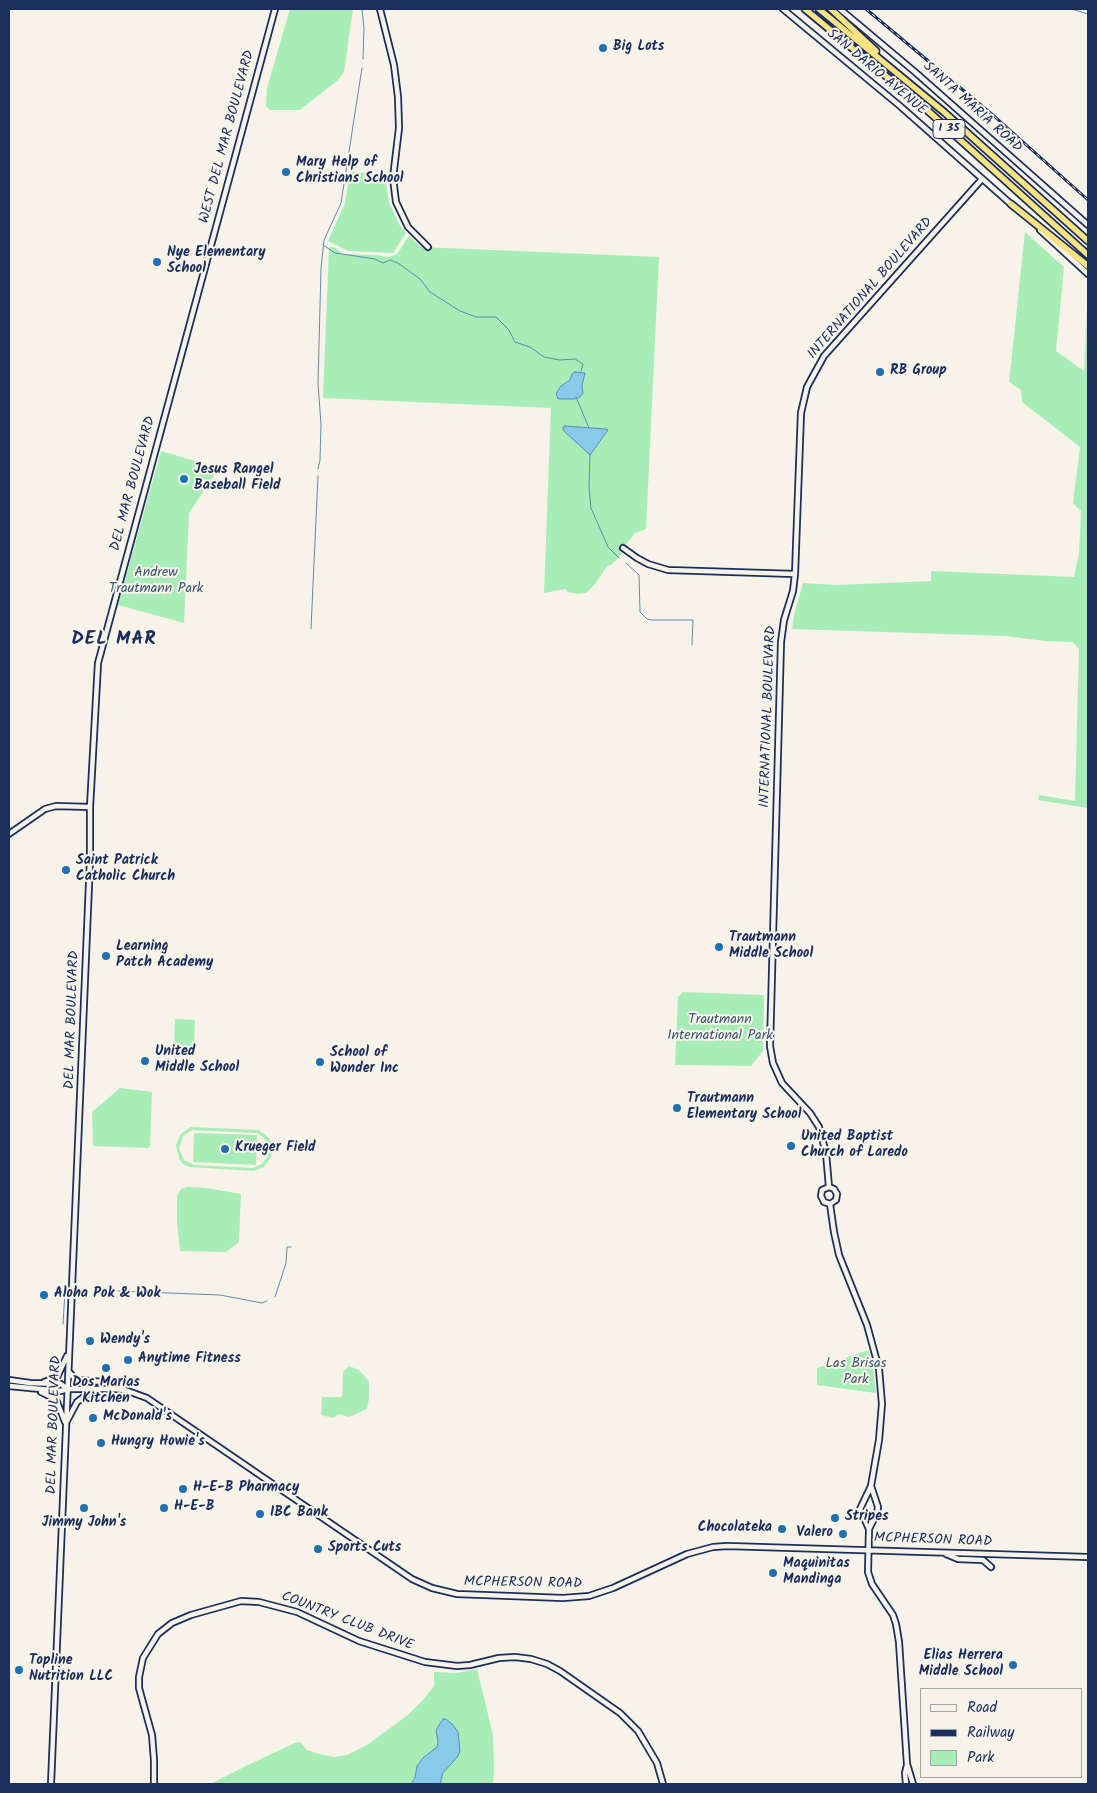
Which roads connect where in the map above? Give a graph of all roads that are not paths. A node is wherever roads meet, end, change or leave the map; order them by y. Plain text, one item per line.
1 (275, 9) edge
2 (380, 9) edge
3 (783, 9) edge
4 (805, 9) edge
5 (819, 9) edge
6 (831, 9) edge
7 (840, 9) edge
8 (905, 79) junction
9 (982, 179) junction
10 (1011, 204) junction
11 (1088, 225) edge
12 (1088, 241) edge
13 (428, 247) dead end
14 (1088, 255) edge
15 (1088, 266) edge
16 (204, 271) joint
17 (1088, 274) edge
18 (623, 548) dead end
19 (795, 574) junction
20 (90, 807) junction
21 (9, 834) edge
22 (829, 1187) junction
23 (830, 1204) junction
24 (69, 1352) junction
25 (68, 1371) junction
26 (9, 1380) edge
27 (40, 1384) junction
28 (9, 1386) edge
29 (99, 1388) junction
30 (67, 1389) junction
31 (38, 1390) junction
32 (125, 1390) junction
33 (66, 1425) junction
34 (871, 1486) junction
35 (869, 1529) junction
36 (867, 1550) junction
37 (942, 1552) junction
38 (1088, 1557) edge
39 (991, 1567) dead end
40 (907, 1764) junction
41 (51, 1784) edge
42 (154, 1784) edge
43 (663, 1784) edge
44 (906, 1784) edge
45 (912, 1784) edge

1 - 16 main road, WEST DEL MAR BOULEVARD
2 - 13 main road
3 - 9 main road, SAN DARIO AVENUE
4 - 14 highway, I 35
5 - 8 highway, I 35
6 - 8 highway
7 - 11 main road, SANTA MARIA ROAD
8 - 12 highway, I 35
9 - 10 main road, SAN DARIO AVENUE
9 - 19 main road, INTERNATIONAL BOULEVARD
10 - 15 highway
10 - 17 main road, SAN DARIO AVENUE
16 - 20 main road, DEL MAR BOULEVARD
18 - 19 main road
19 - 22 main road, INTERNATIONAL BOULEVARD
20 - 21 main road
20 - 24 main road, DEL MAR BOULEVARD
22 - 23 main road, INTERNATIONAL BOULEVARD
22 - 23 main road, INTERNATIONAL BOULEVARD
23 - 34 main road, INTERNATIONAL BOULEVARD
24 - 25 main road, DEL MAR BOULEVARD
24 - 27 main road
25 - 30 main road, DEL MAR BOULEVARD
25 - 32 main road
26 - 27 main road, MCPHERSON ROAD
27 - 30 main road, MCPHERSON ROAD
28 - 31 main road, MCPHERSON ROAD
29 - 30 main road, MCPHERSON ROAD
29 - 32 main road, MCPHERSON ROAD
29 - 33 main road
30 - 31 main road, MCPHERSON ROAD
30 - 33 main road, DEL MAR BOULEVARD
31 - 33 main road
32 - 36 main road, MCPHERSON ROAD
33 - 41 main road, DEL MAR BOULEVARD
34 - 35 main road, INTERNATIONAL BOULEVARD
34 - 35 main road, INTERNATIONAL BOULEVARD
35 - 36 main road, INTERNATIONAL BOULEVARD
36 - 37 main road, MCPHERSON ROAD
36 - 40 main road, INTERNATIONAL BOULEVARD
37 - 38 main road, MCPHERSON ROAD
37 - 39 main road
40 - 44 main road, INTERNATIONAL BOULEVARD
40 - 45 main road, INTERNATIONAL BOULEVARD
42 - 43 main road, COUNTRY CLUB DRIVE

